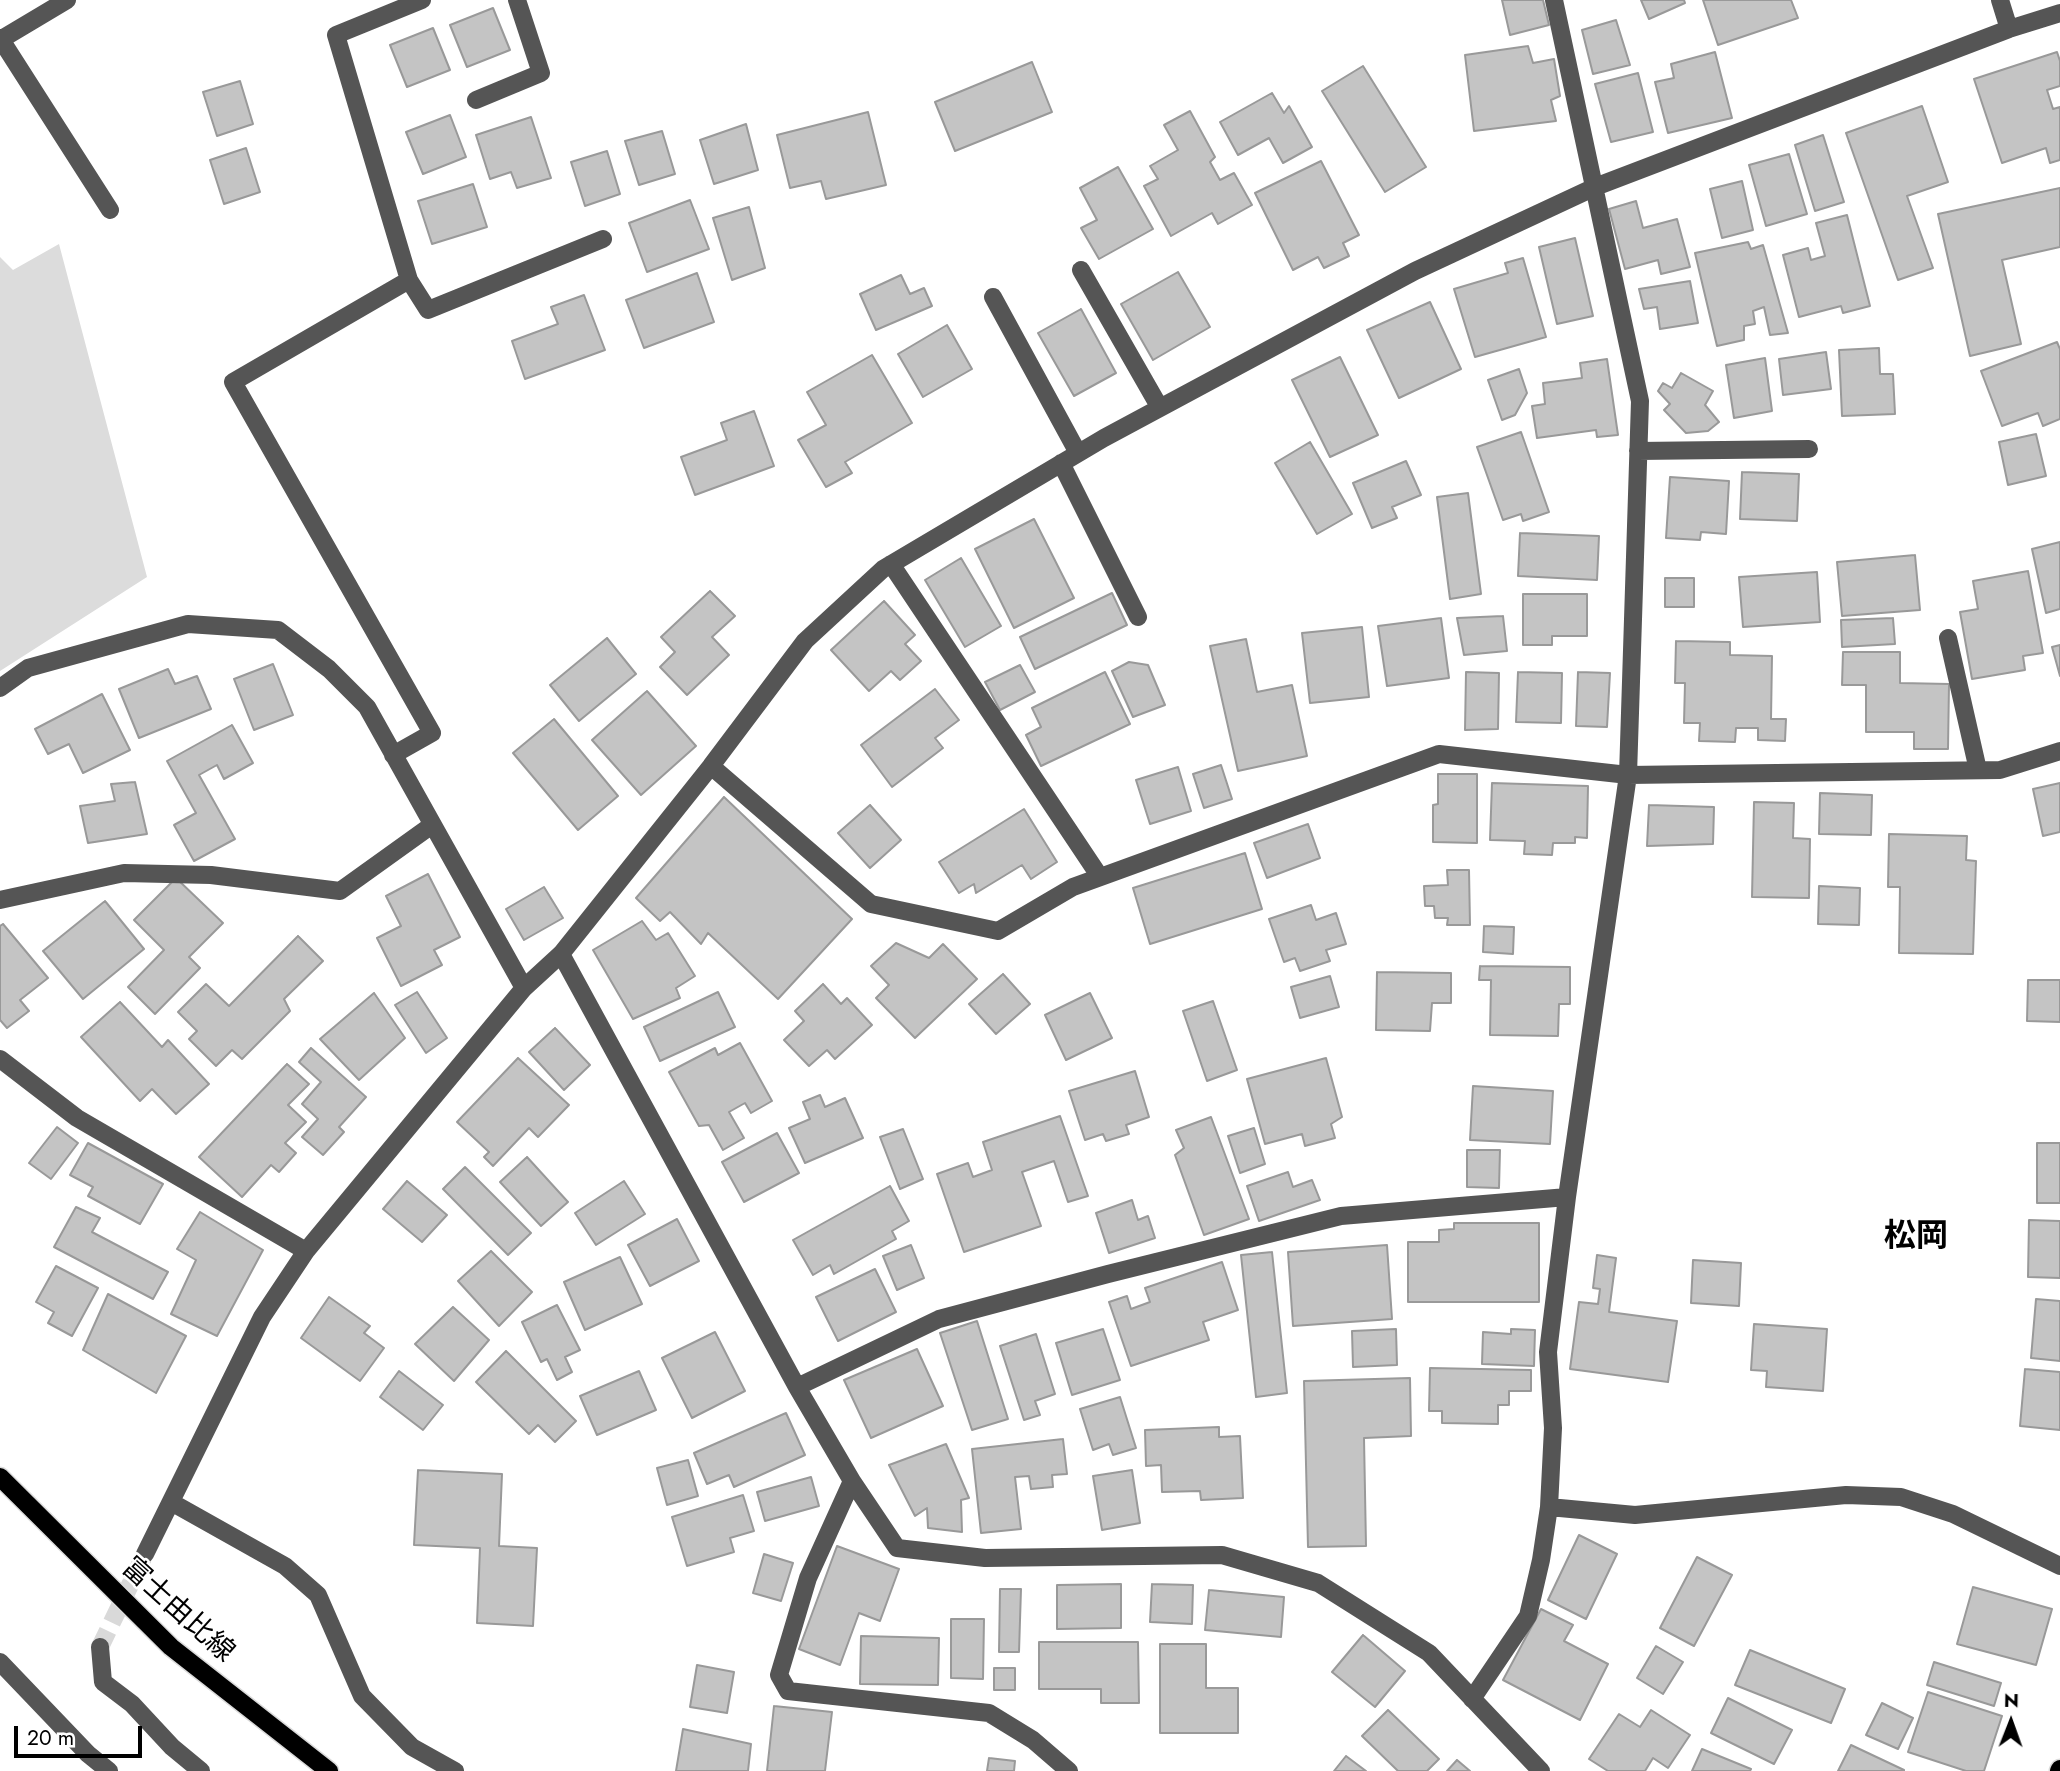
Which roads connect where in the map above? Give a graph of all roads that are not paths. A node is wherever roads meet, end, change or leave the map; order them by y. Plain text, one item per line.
1 (67, 0) edge
2 (422, 0) edge
3 (517, 0) edge
4 (1554, 0) edge
5 (2000, 0) edge
6 (2060, 13) edge
7 (2009, 29) junction
8 (0, 39) edge
9 (477, 100) dead end
10 (1595, 187) junction
11 (110, 210) dead end
12 (603, 239) dead end
13 (1081, 270) dead end
14 (409, 280) junction
15 (993, 297) dead end
16 (1160, 408) junction
17 (1809, 450) dead end
18 (1638, 451) junction
19 (1078, 453) junction
20 (1061, 463) junction
21 (891, 564) junction
22 (1138, 617) dead end
23 (1948, 638) dead end
24 (0, 688) edge
25 (2060, 751) edge
26 (393, 755) junction
27 (711, 766) junction
28 (1978, 770) junction
29 (1628, 775) junction
30 (432, 825) junction
31 (1100, 877) junction
32 (0, 900) edge
33 (561, 954) junction
34 (524, 988) junction
35 (0, 1059) edge
36 (1567, 1197) junction
37 (306, 1251) junction
38 (797, 1387) junction
39 (0, 1477) edge
40 (852, 1481) junction
41 (171, 1502) junction
42 (1549, 1507) junction
43 (145, 1554) tunnel mouth
44 (2060, 1566) edge
45 (100, 1647) tunnel mouth
46 (0, 1661) edge
47 (1472, 1699) junction
48 (109, 1771) edge
49 (201, 1771) edge
50 (329, 1771) edge
51 (455, 1771) edge
52 (1069, 1771) edge
53 (1541, 1771) edge

1 - 8 street
2 - 14 street
3 - 9 street
4 - 10 street
5 - 7 street
6 - 7 street
7 - 10 street
8 - 11 street
10 - 16 street
10 - 18 street
12 - 14 street
13 - 16 street
14 - 26 street
15 - 19 street
16 - 19 street
17 - 18 street
18 - 29 street
19 - 20 street
20 - 21 street
20 - 22 street
21 - 27 street
21 - 31 street
23 - 28 street
24 - 26 street
25 - 28 street
26 - 30 street
27 - 31 street
27 - 33 street
28 - 29 street
29 - 31 street
29 - 36 street
30 - 32 street
30 - 34 street
33 - 34 street
33 - 38 street
34 - 37 street
35 - 37 street
36 - 38 street
36 - 42 street
37 - 41 street
38 - 40 street
39 - 50 main road, 富士由比線
40 - 47 street
40 - 52 street
41 - 43 street
41 - 51 street
42 - 44 street
42 - 47 street
45 - 49 street
46 - 48 street
47 - 53 street

